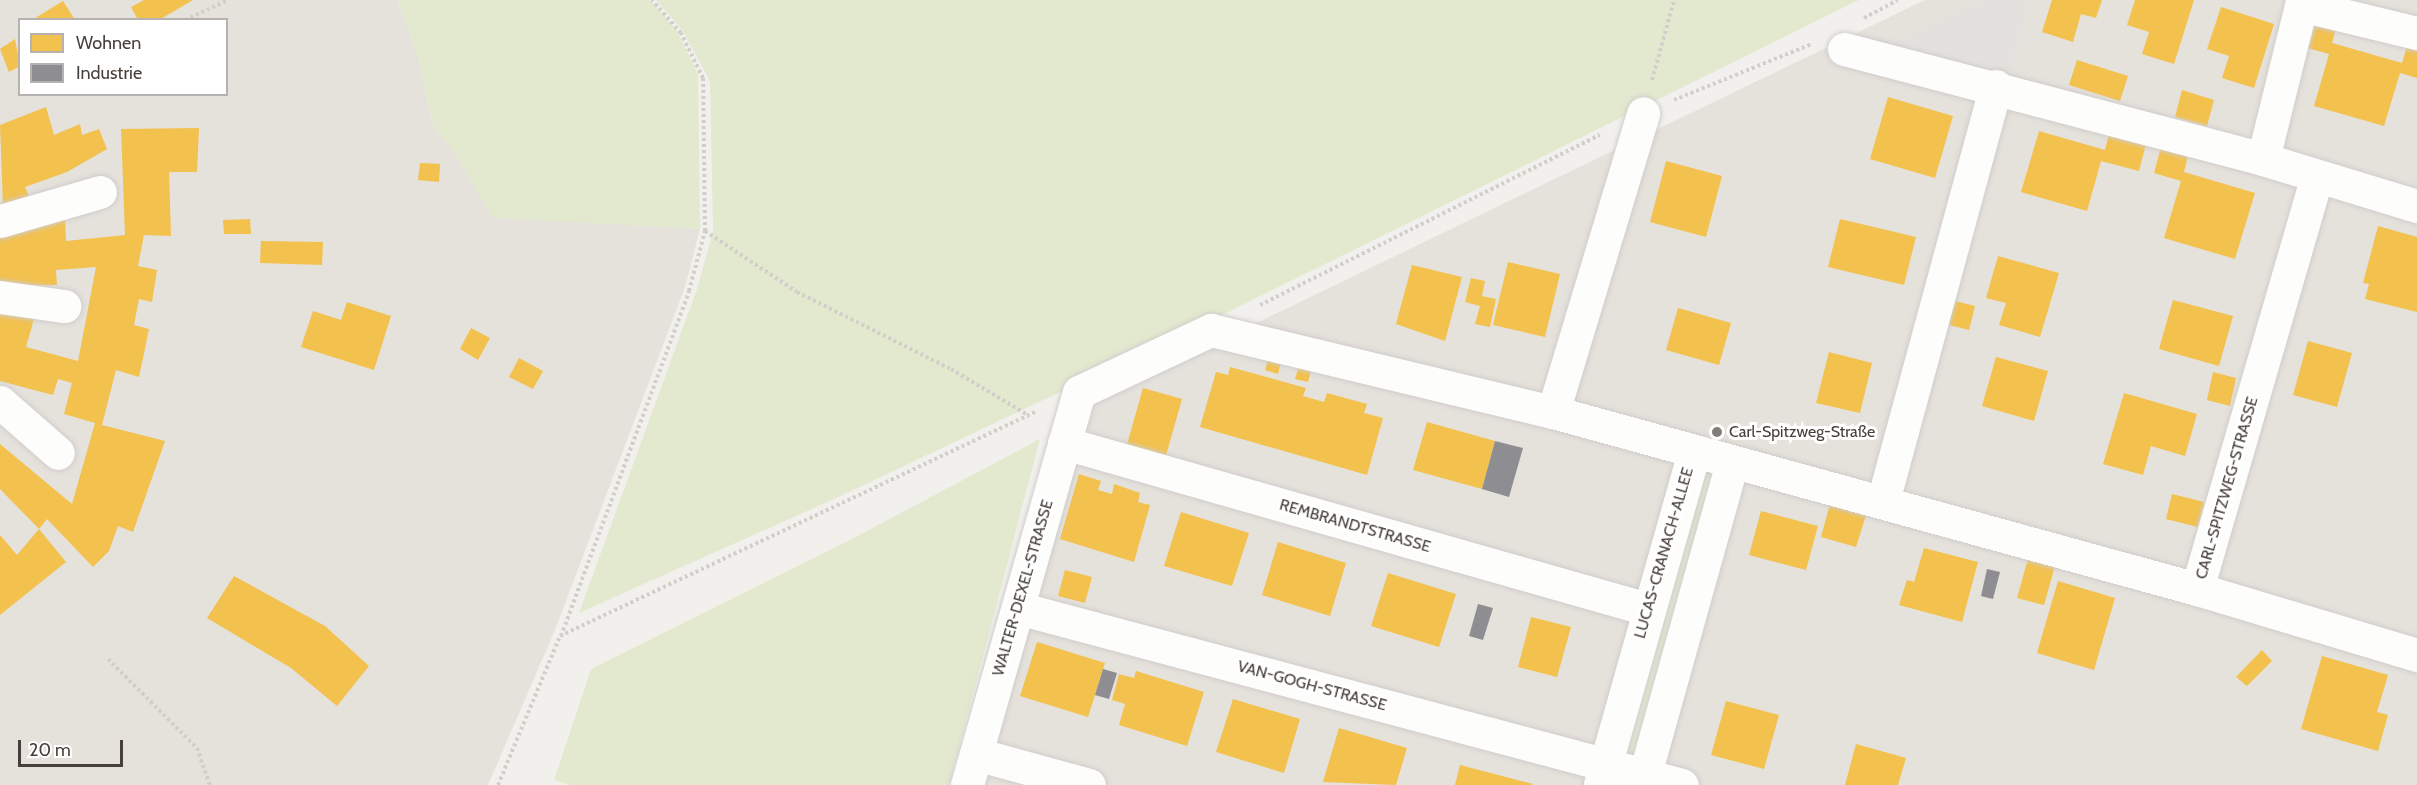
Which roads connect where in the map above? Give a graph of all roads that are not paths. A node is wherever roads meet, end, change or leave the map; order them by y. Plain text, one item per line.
1 (2417, 33) edge
2 (1838, 38) road end
3 (1996, 86) junction
4 (1643, 113) road end
5 (2263, 159) junction
6 (2317, 177) junction
7 (100, 192) dead end
8 (2417, 206) edge
9 (0, 221) edge
10 (0, 297) edge
11 (64, 306) dead end
12 (0, 402) edge
13 (1553, 412) junction
14 (1064, 443) junction
15 (1694, 451) junction
16 (58, 453) dead end
17 (1732, 462) junction
18 (1883, 501) junction
19 (2197, 589) junction
20 (1018, 608) junction
21 (1647, 609) junction
22 (2417, 655) edge
23 (976, 754) junction
24 (1603, 775) edge
25 (1644, 780) edge
26 (967, 785) edge
27 (1089, 785) edge
28 (1682, 785) edge

1 - 5 street
2 - 3 street
3 - 5 street
3 - 18 street
4 - 13 street
5 - 6 street
6 - 8 street
6 - 19 street, CARL-SPITZWEG-STRASSE
7 - 9 street
10 - 11 street
12 - 16 street
13 - 14 street, WALTER-DEXEL-STRASSE
13 - 15 street
14 - 20 street, WALTER-DEXEL-STRASSE
14 - 21 street, REMBRANDTSTRASSE
15 - 17 street, LUCAS-CRANACH-ALLEE
15 - 21 street, LUCAS-CRANACH-ALLEE
17 - 18 street, CARL-SPITZWEG-STRASSE
17 - 25 street
18 - 19 street, CARL-SPITZWEG-STRASSE
19 - 22 street
20 - 23 street, WALTER-DEXEL-STRASSE
20 - 24 street, VAN-GOGH-STRASSE
21 - 24 street, LUCAS-CRANACH-ALLEE
23 - 26 street, WALTER-DEXEL-STRASSE
23 - 27 street
24 - 25 street
25 - 28 street

